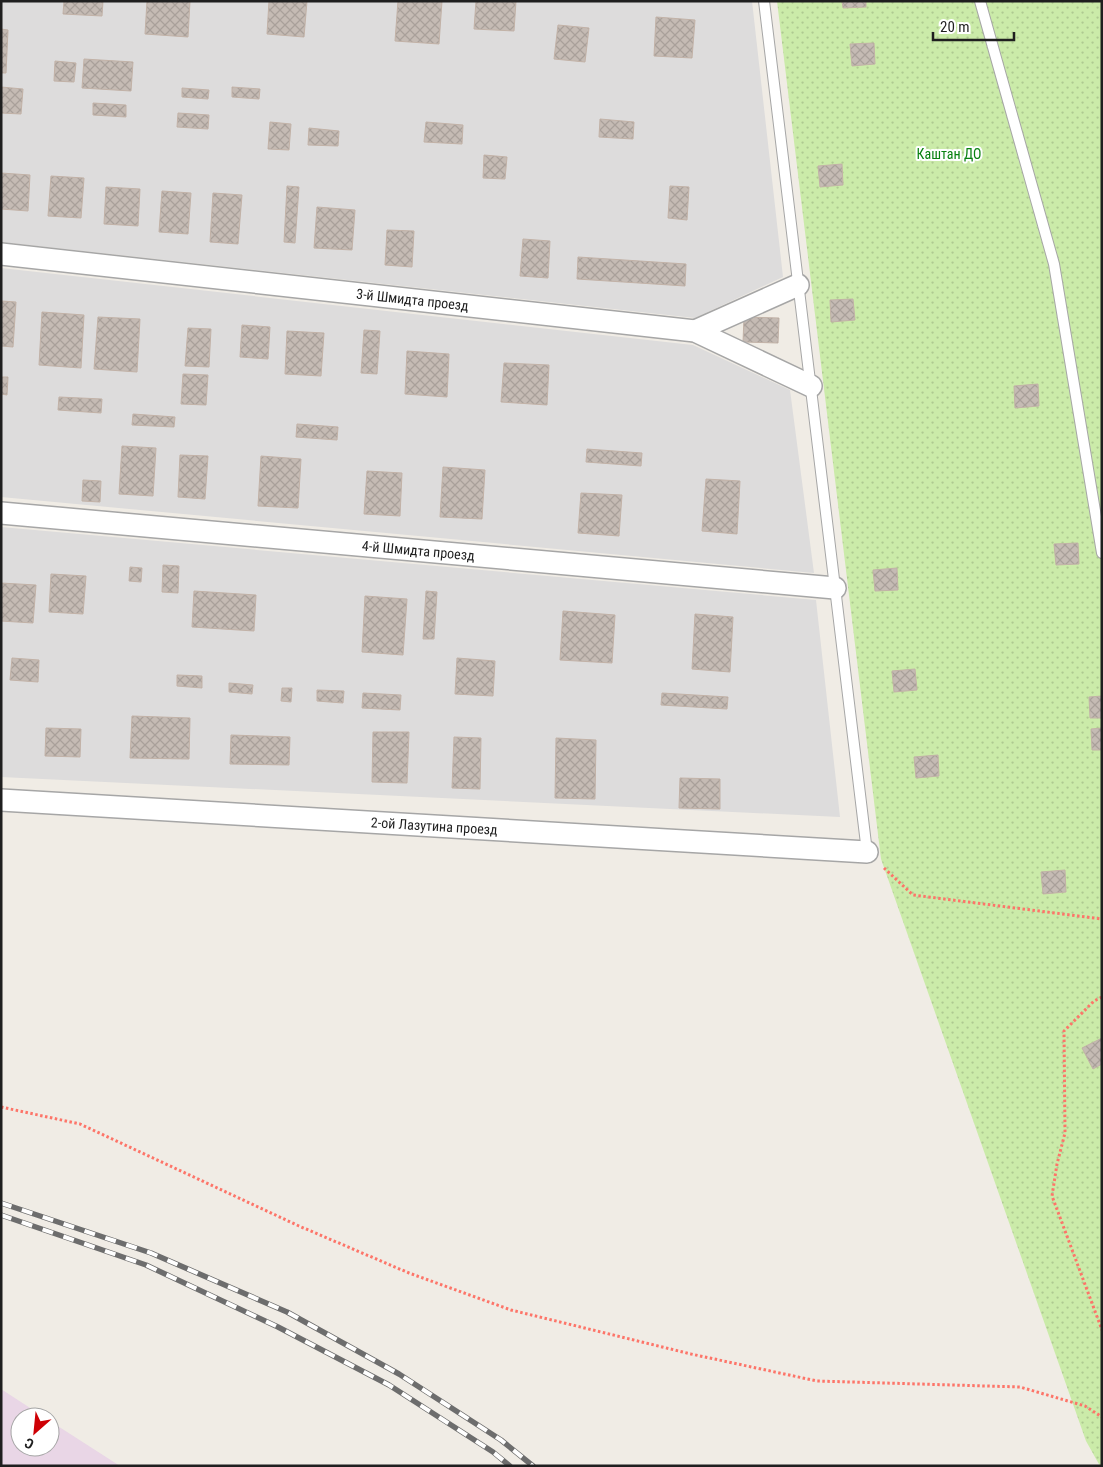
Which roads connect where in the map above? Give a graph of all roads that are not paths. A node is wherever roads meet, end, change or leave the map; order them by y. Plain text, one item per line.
1 (764, 1) edge
2 (980, 1) edge
3 (1, 254) edge
4 (798, 284) junction
5 (695, 331) junction
6 (811, 386) junction
7 (1, 512) edge
8 (1102, 554) edge
9 (835, 588) junction
10 (1, 800) edge
11 (867, 852) joint

1 - 4 lane
2 - 8 lane
3 - 5 street, 3-й Шмидта проезд
4 - 5 street
4 - 6 lane
5 - 6 street, 3-й Шмидта проезд
6 - 9 lane
7 - 9 street, 4-й Шмидта проезд
9 - 11 lane
10 - 11 street, 2-ой Лазутина проезд

